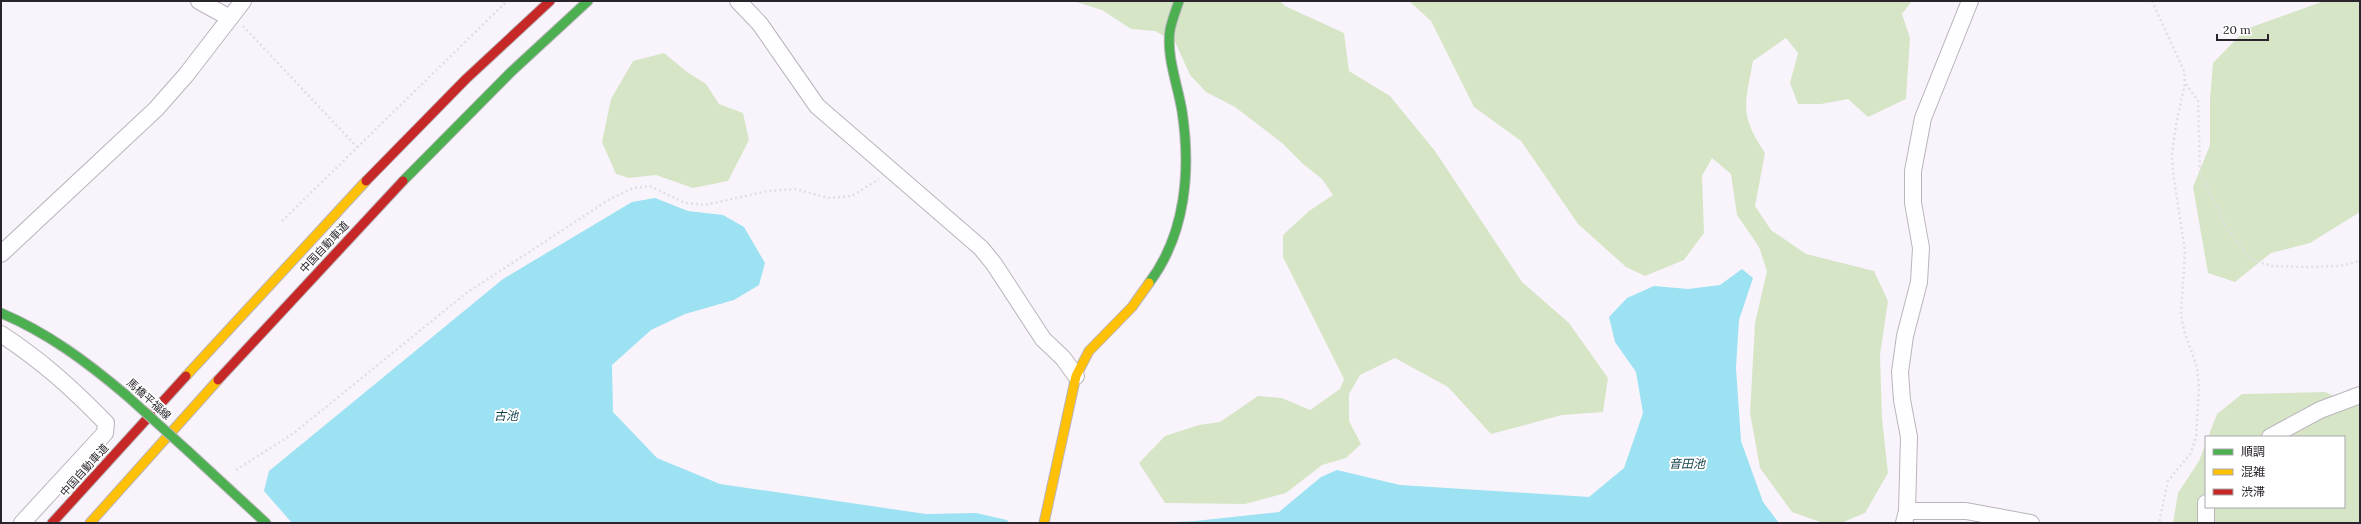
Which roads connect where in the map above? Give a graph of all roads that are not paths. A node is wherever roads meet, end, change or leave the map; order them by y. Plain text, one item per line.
1 (199, 1) edge
2 (243, 1) edge
3 (550, 1) edge
4 (588, 1) edge
5 (738, 1) edge
6 (1179, 1) edge
7 (1970, 1) edge
8 (230, 18) junction
9 (1, 254) edge
10 (1, 313) edge
11 (1, 334) edge
12 (1076, 376) junction
13 (2360, 395) edge
14 (2272, 436) edge
15 (2206, 508) edge
16 (1905, 517) edge
17 (22, 523) edge
18 (52, 523) edge
19 (90, 523) edge
20 (266, 523) edge
21 (1044, 523) edge
22 (2031, 523) edge
23 (2206, 523) edge

1 - 8 street
2 - 8 street
3 - 18 main road, 中国自動車道
4 - 19 main road, 中国自動車道
5 - 12 street
6 - 12 main road
7 - 16 street
8 - 9 street
10 - 20 main road, 馬橋平福線, bridge
11 - 17 street
12 - 21 main road
13 - 14 street
15 - 23 street
16 - 22 street

